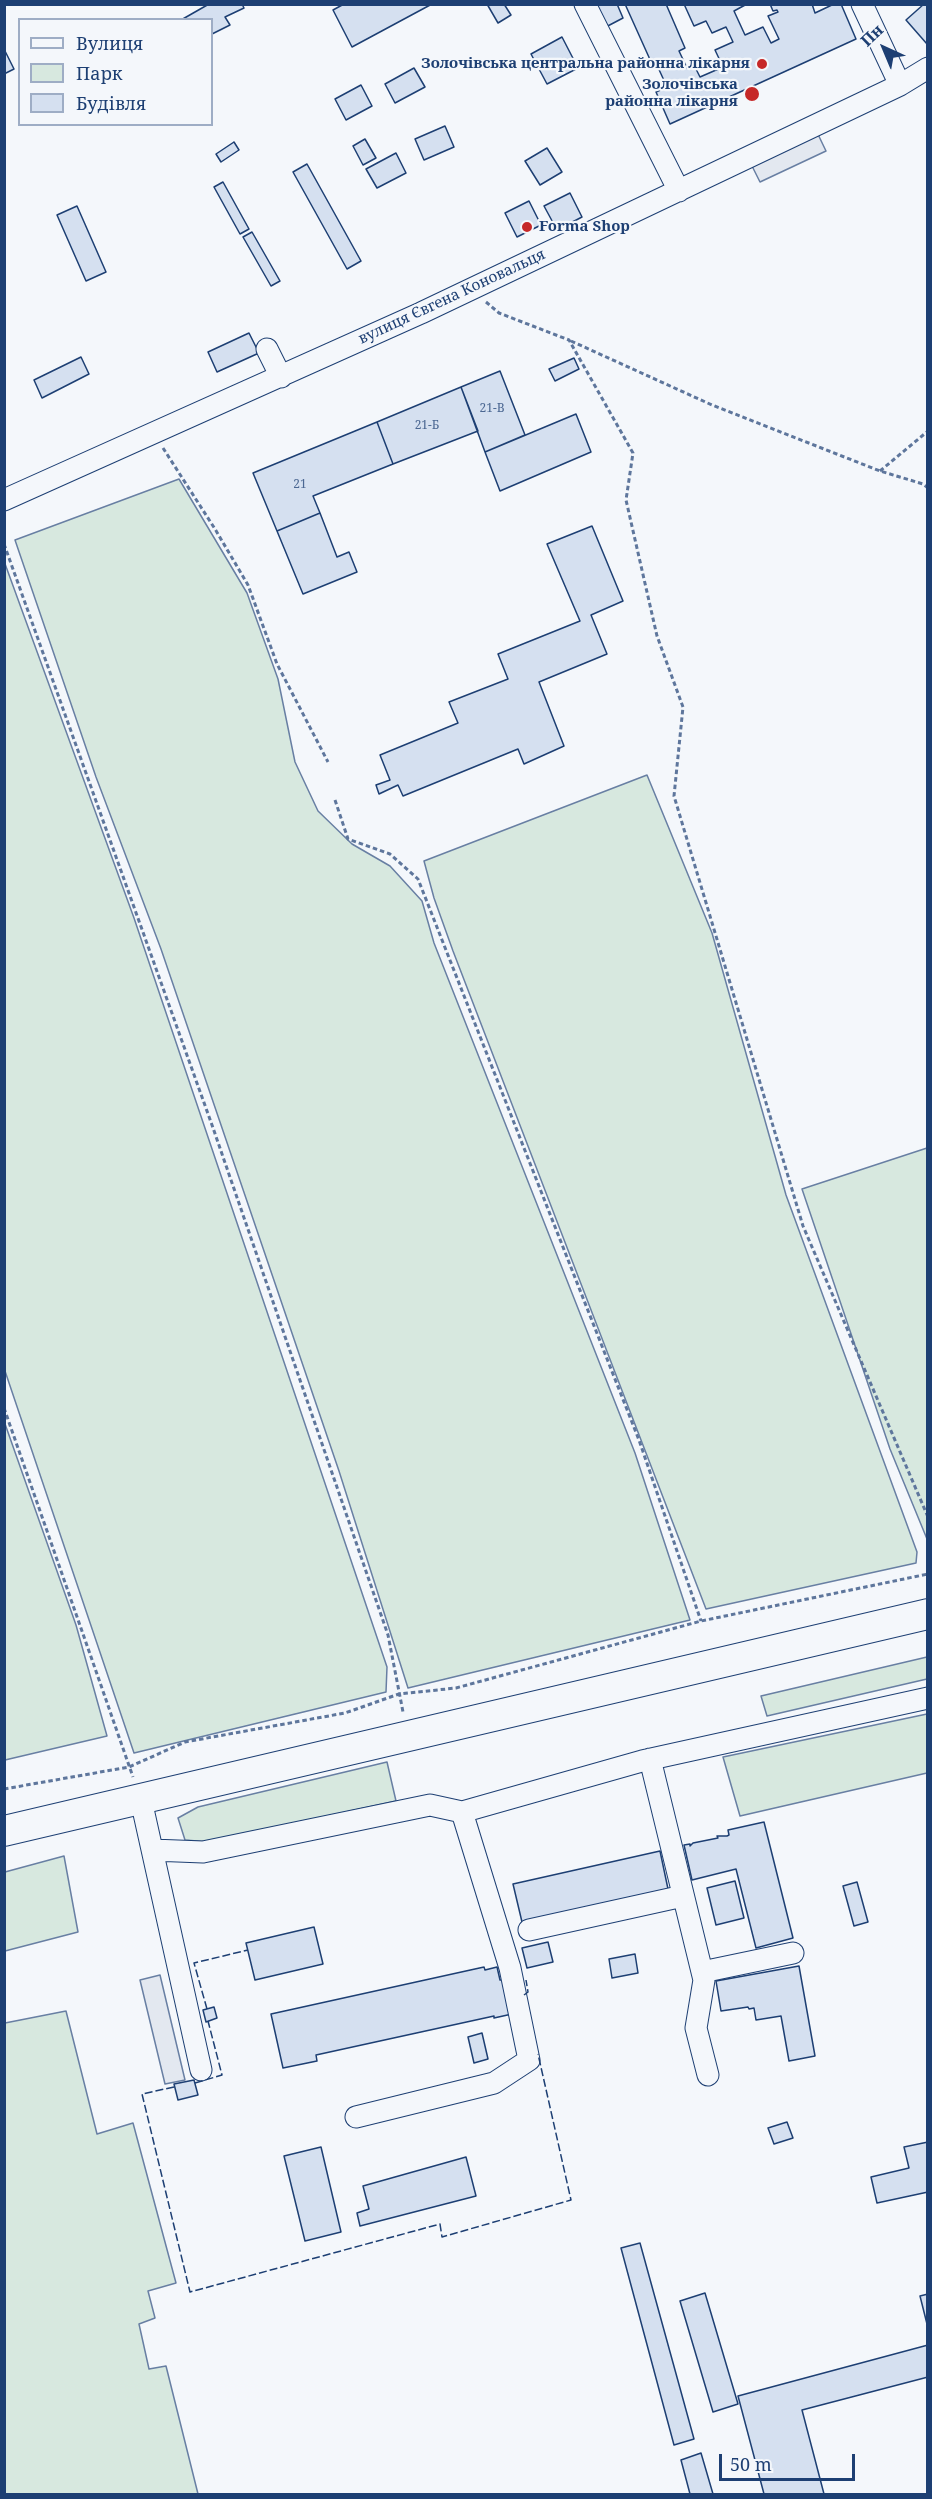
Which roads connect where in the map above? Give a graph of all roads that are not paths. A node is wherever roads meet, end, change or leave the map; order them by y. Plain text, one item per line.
1 (585, 4) edge
2 (862, 4) edge
3 (927, 68) edge
4 (900, 85) junction
5 (679, 191) junction
6 (267, 349) dead end
7 (281, 377) junction
8 (4, 500) edge
9 (927, 1614) edge
10 (927, 1698) edge
11 (650, 1760) junction
12 (141, 1800) junction
13 (462, 1812) junction
14 (4, 1831) edge
15 (152, 1850) junction
16 (683, 1896) junction
17 (529, 1930) dead end
18 (793, 1953) dead end
19 (702, 1972) junction
20 (201, 2070) dead end
21 (708, 2074) dead end
22 (356, 2117) dead end

1 - 5 street
2 - 4 street
3 - 4 street, вулиця Євгена Коновальця
4 - 5 street, вулиця Євгена Коновальця
5 - 7 street, вулиця Євгена Коновальця
6 - 7 street
7 - 8 street, вулиця Євгена Коновальця
9 - 12 highway
10 - 11 street
11 - 13 street
11 - 16 street
12 - 14 highway
12 - 15 street
13 - 15 street
13 - 22 street
15 - 20 street
16 - 17 street
16 - 19 street
18 - 19 street
19 - 21 street

